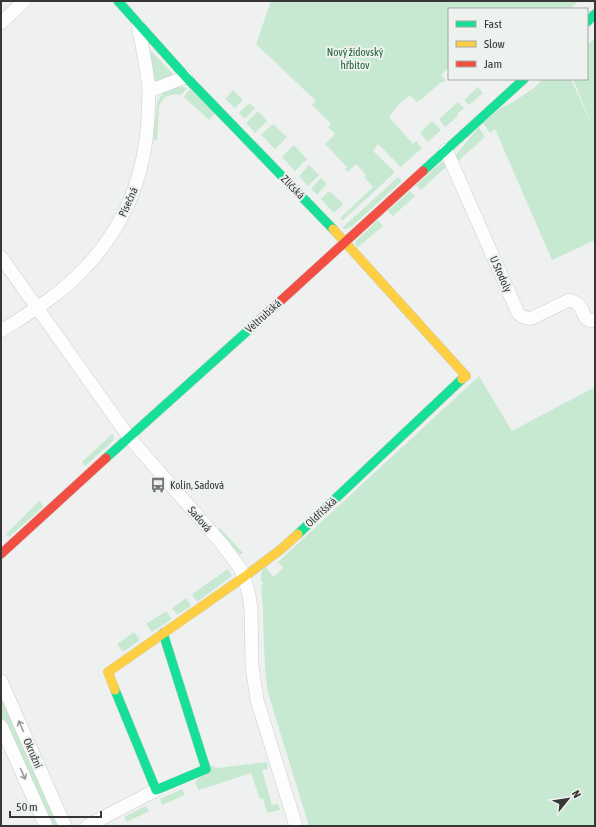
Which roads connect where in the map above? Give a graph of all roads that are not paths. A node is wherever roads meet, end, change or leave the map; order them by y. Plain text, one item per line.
1 (24, 1) edge
2 (118, 1) edge
3 (137, 22) junction
4 (1, 23) edge
5 (186, 77) junction
6 (523, 80) edge
7 (149, 92) junction
8 (446, 150) junction
9 (344, 242) junction
10 (1, 257) edge
11 (37, 308) junction
12 (595, 320) edge
13 (1, 331) edge
14 (466, 376) joint
15 (129, 437) junction
16 (1, 554) edge
17 (244, 577) junction
18 (163, 633) junction
19 (1, 681) edge
20 (1, 726) edge
21 (156, 790) junction
22 (46, 826) edge
23 (65, 826) edge
24 (86, 826) edge
25 (296, 826) edge

1 - 4 street
2 - 3 street, Zličská
3 - 5 street, Zličská
3 - 7 street, Písečná
5 - 7 street
5 - 9 street, Zličská
6 - 8 street, Veltrubská
7 - 11 street, Písečná
8 - 9 street, Veltrubská
8 - 12 street, U Stodoly
9 - 14 street, Zličská
9 - 15 street, Veltrubská
10 - 11 street, Sadová
11 - 13 street, Písečná
11 - 15 street, Sadová
14 - 17 street, Oldřišská
15 - 16 street, Veltrubská
15 - 17 street, Sadová
17 - 18 street, Oldřišská
17 - 25 street, Sadová
18 - 21 street, Oldřišská
18 - 21 street
23 -> 19 street, Okružní
20 -> 22 street, Okružní
21 - 24 street

